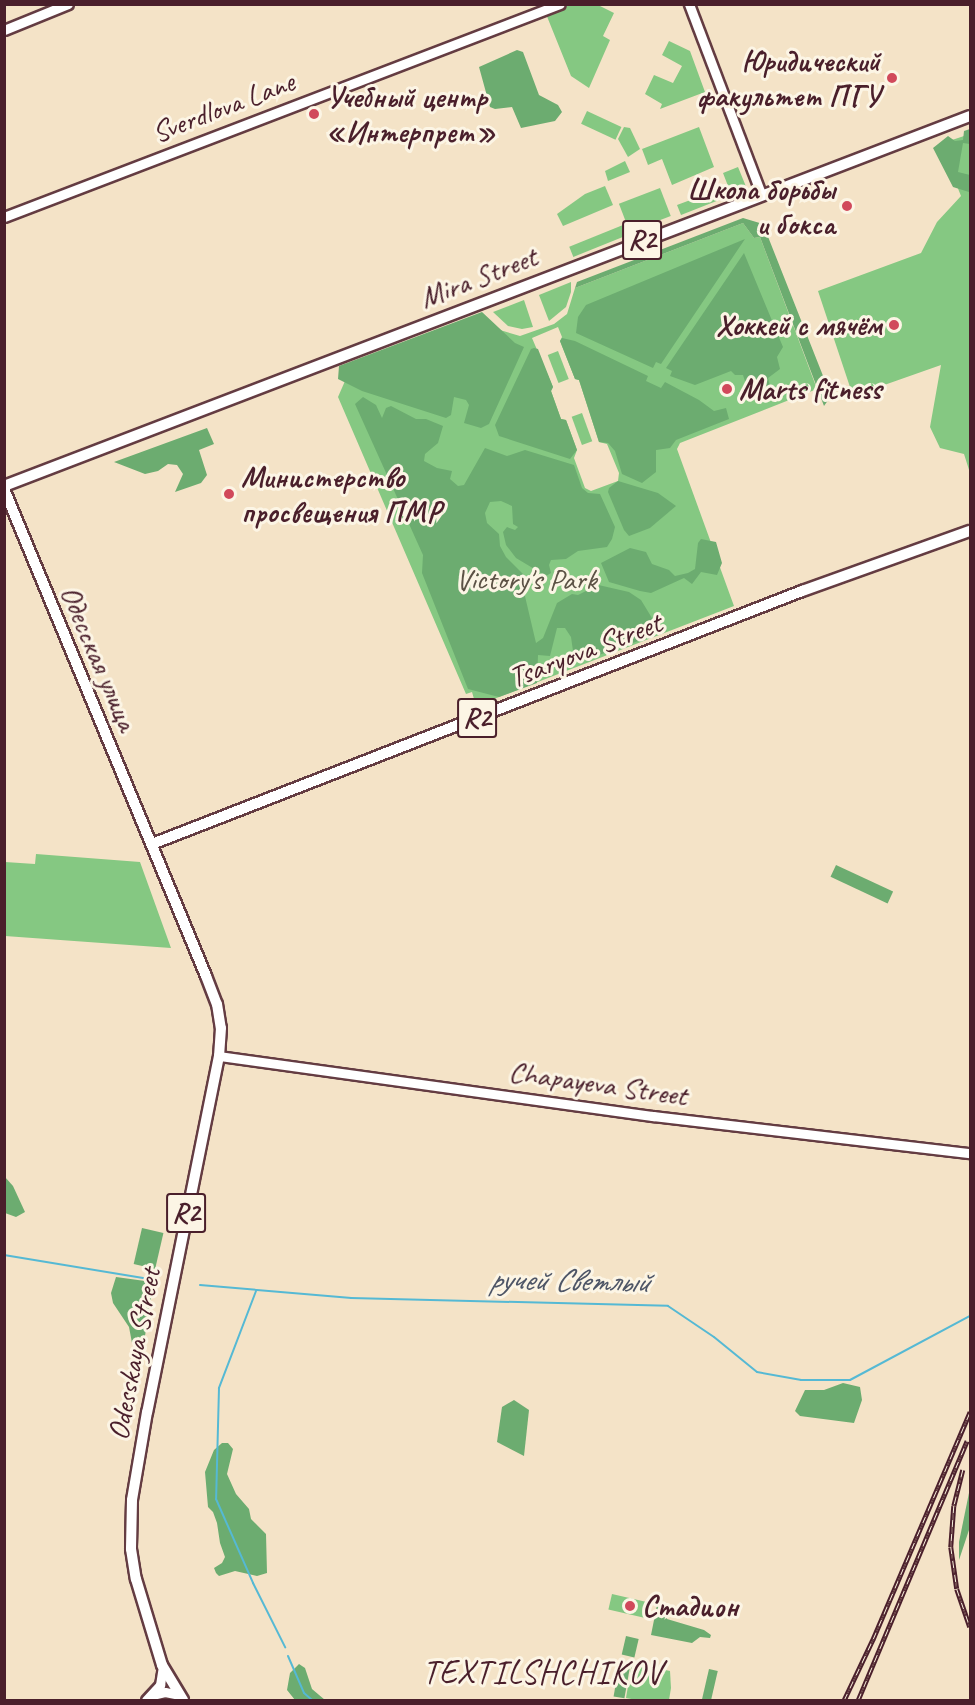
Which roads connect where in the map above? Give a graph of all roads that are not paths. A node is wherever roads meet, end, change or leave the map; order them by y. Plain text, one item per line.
1 (68, 4) edge
2 (560, 4) edge
3 (689, 4) edge
4 (4, 30) edge
5 (970, 116) edge
6 (761, 194) junction
7 (4, 217) edge
8 (4, 488) edge
9 (970, 531) edge
10 (152, 844) junction
11 (219, 1056) junction
12 (970, 1153) edge
13 (163, 1667) junction
14 (149, 1698) edge
15 (181, 1698) edge

1 - 4 street
2 - 7 street, Sverdlova Lane
3 - 6 street
5 - 6 main road, Mira Street / R2
6 - 8 main road, Mira Street / R2
8 - 10 main road, Одесская улица / R2
9 - 10 main road, Tsaryova Street / R2
10 - 11 main road, Odesskaya Street / R2
11 - 12 street, Chapayeva Street
11 - 13 main road, Odesskaya Street / R2
13 - 14 street
13 - 15 main road, Odesskaya Street / R2
14 - 15 street

